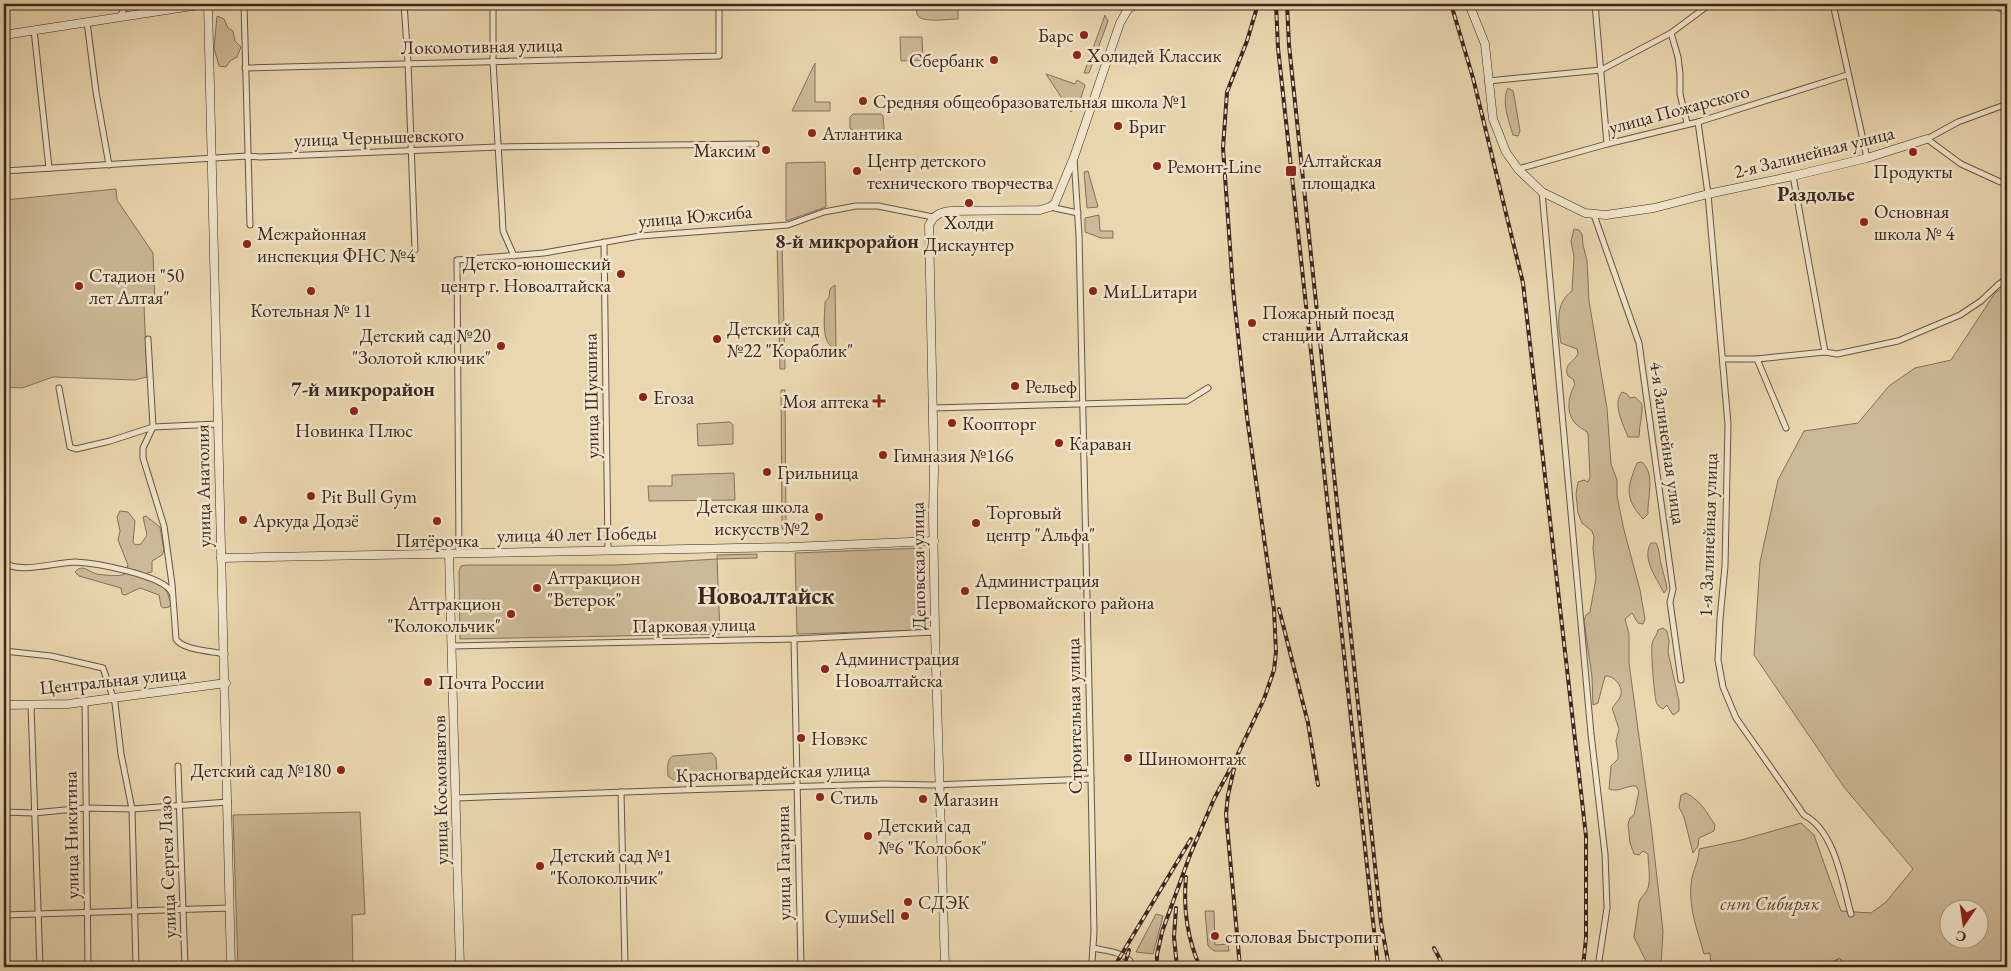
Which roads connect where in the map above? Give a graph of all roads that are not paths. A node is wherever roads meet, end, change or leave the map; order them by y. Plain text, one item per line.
1 (127, 4) edge
2 (207, 4) edge
3 (244, 4) edge
4 (404, 4) edge
5 (493, 4) edge
6 (719, 4) edge
7 (1118, 4) edge
8 (1137, 4) edge
9 (1469, 4) edge
10 (1595, 4) edge
11 (1710, 4) edge
12 (1833, 4) edge
13 (1989, 4) edge
14 (1128, 9) junction
15 (2007, 11) edge
16 (120, 16) junction
17 (87, 22) junction
18 (34, 30) junction
19 (1671, 33) junction
20 (4, 35) edge
21 (408, 62) junction
22 (493, 62) junction
23 (245, 68) junction
24 (1601, 70) junction
25 (1847, 75) junction
26 (1488, 81) junction
27 (2007, 104) edge
28 (1698, 122) junction
29 (1687, 123) junction
30 (1927, 139) junction
31 (756, 144) dead end
32 (1607, 144) junction
33 (497, 147) junction
34 (412, 152) junction
35 (247, 156) junction
36 (1074, 157) junction
37 (1867, 158) junction
38 (212, 159) junction
39 (109, 166) junction
40 (49, 168) junction
41 (1518, 169) junction
42 (4, 171) edge
43 (1793, 176) junction
44 (2007, 185) edge
45 (1542, 192) junction
46 (1708, 194) junction
47 (1050, 207) junction
48 (1078, 213) junction
49 (1594, 215) junction
50 (931, 221) junction
51 (250, 225) dead end
52 (604, 242) junction
53 (415, 250) dead end
54 (514, 256) junction
55 (2007, 279) edge
56 (148, 339) dead end
57 (1825, 352) junction
58 (1757, 359) junction
59 (1723, 360) junction
60 (59, 388) dead end
61 (1208, 388) dead end
62 (1083, 405) junction
63 (932, 408) junction
64 (218, 424) junction
65 (153, 427) junction
66 (1786, 428) dead end
67 (934, 541) junction
68 (608, 550) junction
69 (459, 552) junction
70 (449, 553) junction
71 (221, 558) junction
72 (4, 562) edge
73 (172, 593) junction
74 (936, 632) junction
75 (794, 638) junction
76 (452, 646) junction
77 (4, 651) edge
78 (225, 654) junction
79 (1681, 680) dead end
80 (226, 683) junction
81 (113, 698) junction
82 (84, 702) junction
83 (4, 705) edge
84 (31, 705) junction
85 (178, 766) dead end
86 (1091, 779) junction
87 (941, 784) junction
88 (797, 787) junction
89 (621, 792) junction
90 (456, 798) junction
91 (228, 802) junction
92 (180, 806) junction
93 (85, 808) junction
94 (132, 809) junction
95 (4, 812) edge
96 (34, 813) junction
97 (230, 908) junction
98 (183, 909) junction
99 (134, 910) junction
100 (88, 912) junction
101 (38, 914) junction
102 (1850, 914) dead end
103 (4, 915) edge
104 (1093, 948) junction
105 (1839, 962) dead end
106 (1091, 964) edge
107 (40, 967) edge
108 (88, 967) edge
109 (136, 967) edge
110 (185, 967) edge
111 (231, 967) edge
112 (460, 967) edge
113 (625, 967) edge
114 (635, 967) edge
115 (654, 967) edge
116 (801, 967) edge
117 (910, 967) edge
118 (935, 967) edge
119 (945, 967) edge
120 (1130, 967) edge
121 (1598, 967) edge
122 (1831, 967) edge

1 - 16 street
2 - 16 street
2 - 38 street, улица Анатолия
3 - 23 street
4 - 21 street
5 - 22 street
6 - 22 street, Локомотивная улица
7 - 14 street
8 - 14 street
9 - 26 street
10 - 24 street
11 - 19 street
12 - 25 street
13 - 15 street
14 - 36 street, Строительная улица
16 - 17 street
17 - 18 street
17 - 39 street
18 - 20 street
18 - 40 street
19 - 24 street
19 - 29 street
21 - 22 street, Локомотивная улица
21 - 23 street, Локомотивная улица
21 - 34 street
22 - 33 street
23 - 35 street
24 - 26 street
24 - 32 street
25 - 28 street, улица Пожарского
25 - 37 street
26 - 41 street
27 - 30 street, 2-я Залинейная улица
28 - 29 street, улица Пожарского
28 - 46 street, 1-я Залинейная улица
29 - 32 street, улица Пожарского
30 - 37 street, 2-я Залинейная улица
30 - 44 street
31 - 33 street, улица Чернышевского
32 - 41 street, улица Пожарского
33 - 34 street, улица Чернышевского
33 - 54 street
34 - 35 street, улица Чернышевского
34 - 53 street
35 - 38 street, улица Чернышевского
35 - 51 street
36 - 47 street
36 - 48 street, Строительная улица
37 - 43 street, 2-я Залинейная улица
38 - 39 street, улица Чернышевского
38 - 64 street, улица Анатолия
39 - 40 street, улица Чернышевского
40 - 42 street, улица Чернышевского
41 - 45 street
43 - 46 street, 2-я Залинейная улица
43 - 57 street
45 - 49 street
45 - 121 street
46 - 49 street, 2-я Залинейная улица
46 - 59 street, 1-я Залинейная улица
47 - 48 street, улица Южсиба
47 - 50 street, улица Южсиба
48 - 62 street, Строительная улица
49 - 79 street, 4-я Залинейная улица
50 - 52 street, улица Южсиба
50 - 63 street, Деповская улица
52 - 54 street, улица Южсиба
52 - 68 street, улица Шукшина
54 - 69 street, улица Южсиба
55 - 57 street
56 - 65 street
57 - 58 street
58 - 59 street
58 - 66 street
59 - 102 street, 1-я Залинейная улица
60 - 65 street
61 - 62 street
62 - 63 street
62 - 86 street, Строительная улица
63 - 67 street, Деповская улица
64 - 65 street
64 - 71 street, улица Анатолия
65 - 73 street
67 - 68 street, улица 40 лет Победы
67 - 74 street, Деповская улица
68 - 69 street, улица 40 лет Победы
69 - 70 street, улица 40 лет Победы
70 - 71 street, улица 40 лет Победы
70 - 76 street, улица Космонавтов
71 - 78 street, улица Анатолия
72 - 73 street
73 - 78 street
74 - 75 street, Парковая улица
74 - 87 street, Деповская улица
75 - 76 street, Парковая улица
75 - 88 street, улица Гагарина
76 - 90 street, улица Космонавтов
77 - 81 street
78 - 80 street, улица Анатолия
80 - 81 street, Центральная улица
80 - 91 street, улица Анатолия
81 - 82 street, Центральная улица
81 - 94 street
82 - 84 street, Центральная улица
82 - 93 street, улица Никитина
83 - 84 street, Центральная улица
84 - 96 street
85 - 92 street, улица Сергея Лазо
86 - 87 street, Красногвардейская улица
86 - 104 street, Строительная улица
87 - 88 street, Красногвардейская улица
87 - 119 street, Деповская улица
88 - 89 street, Красногвардейская улица
88 - 116 street, улица Гагарина
89 - 90 street, Красногвардейская улица
89 - 113 street
90 - 112 street, улица Космонавтов
91 - 92 street
91 - 97 street, улица Анатолия
92 - 94 street
92 - 98 street, улица Сергея Лазо
93 - 94 street
93 - 96 street
93 - 100 street, улица Никитина
94 - 99 street
95 - 96 street
96 - 101 street
97 - 98 street
97 - 111 street, улица Анатолия
98 - 99 street
98 - 110 street, улица Сергея Лазо
99 - 100 street
99 - 109 street
100 - 101 street
100 - 108 street, улица Никитина
101 - 103 street
101 - 107 street
104 - 106 street, Строительная улица
104 - 120 street
105 - 122 street
114 - 115 street
117 - 118 street

